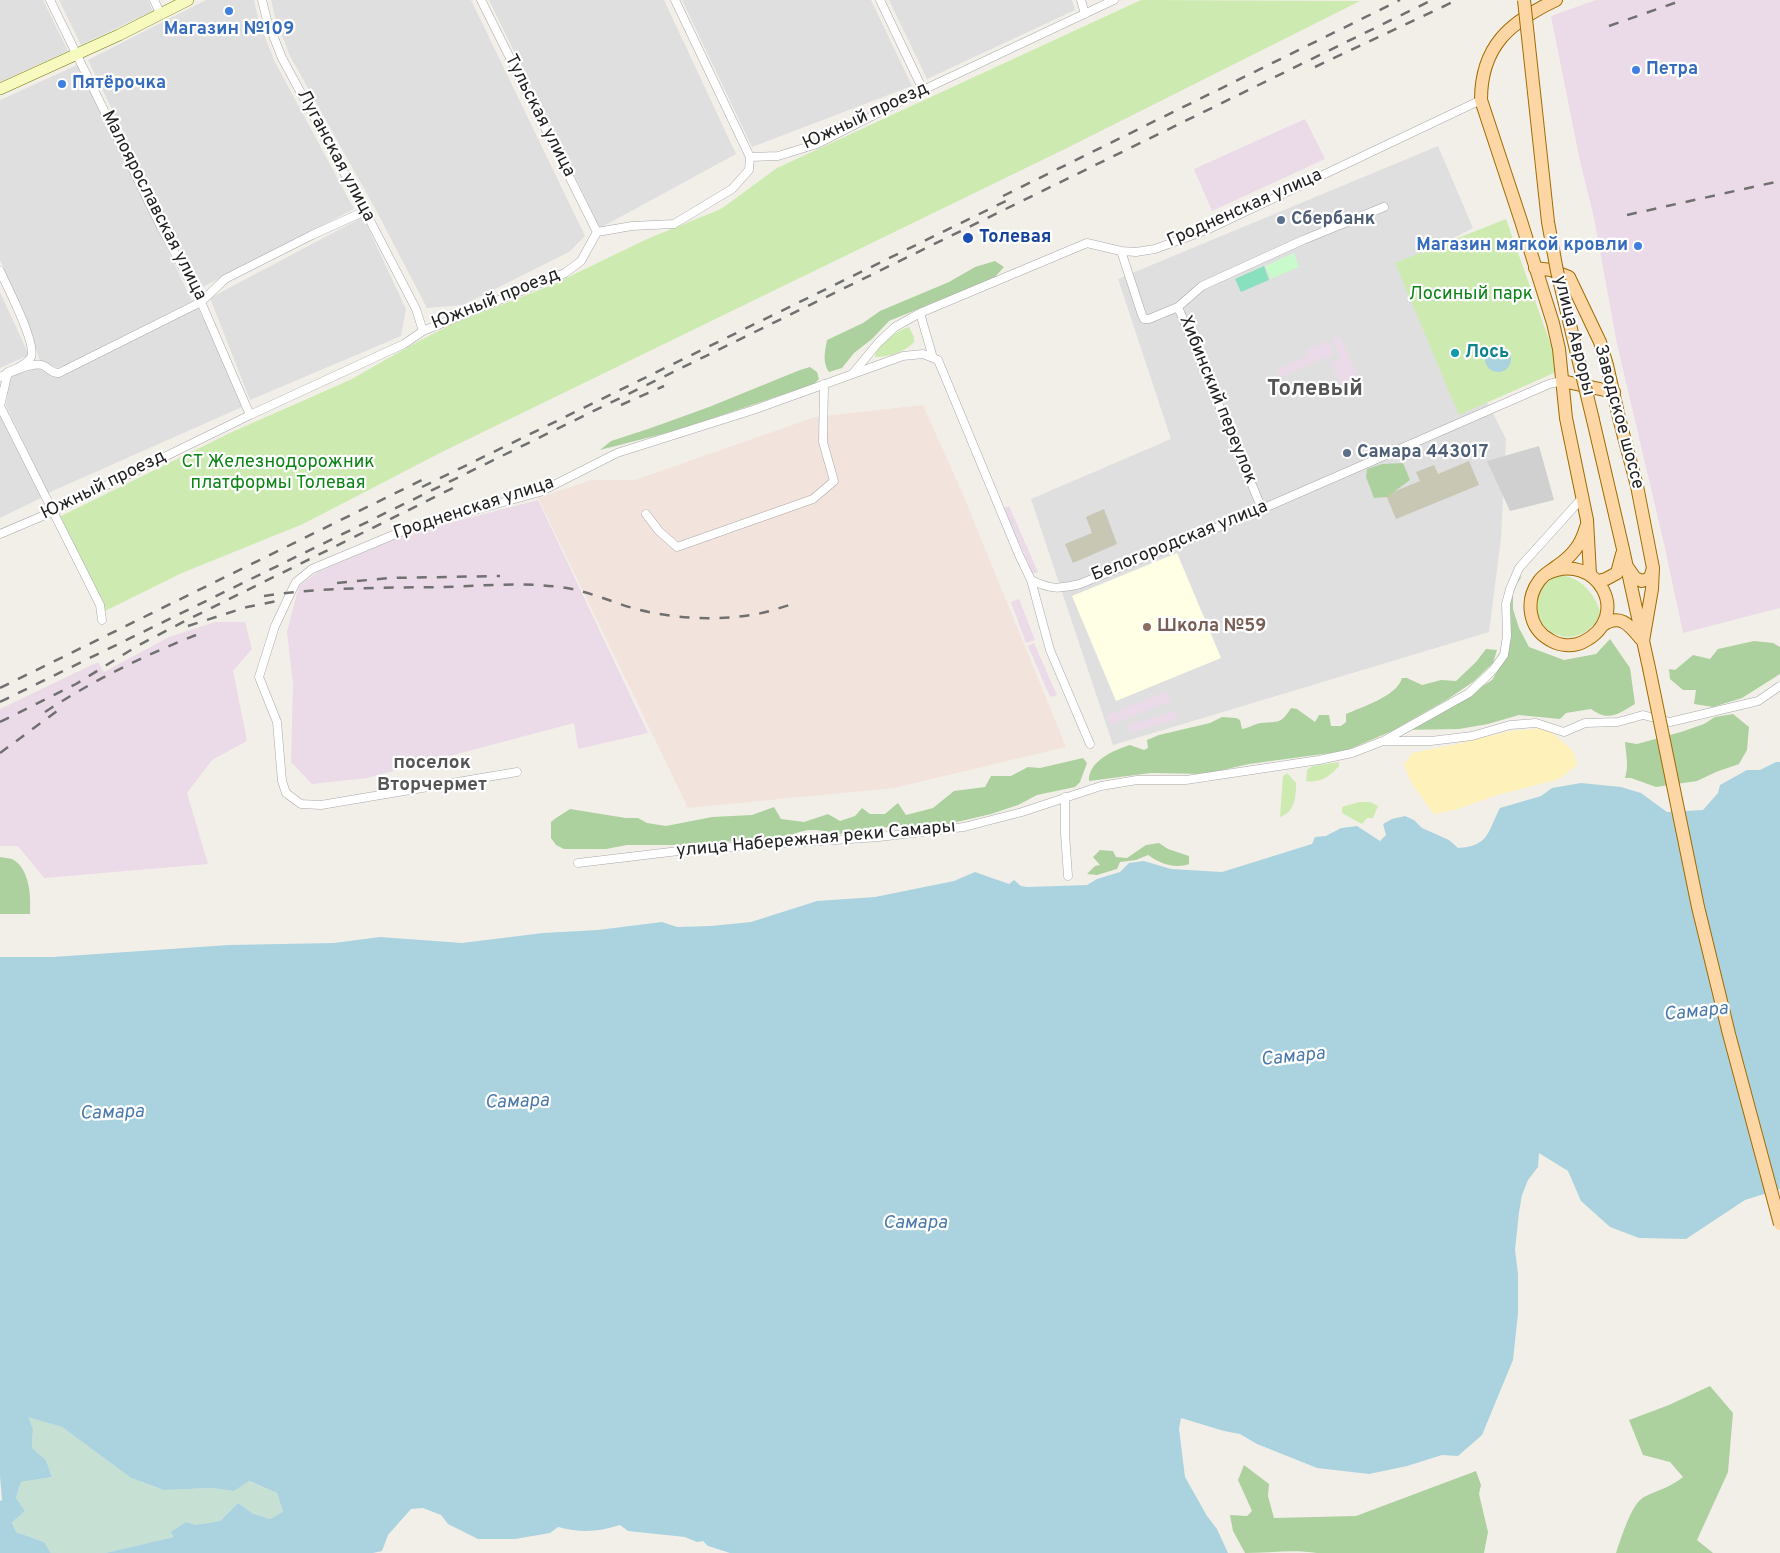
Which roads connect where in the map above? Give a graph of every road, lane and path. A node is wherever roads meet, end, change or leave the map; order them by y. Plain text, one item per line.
1 (50, 0) edge
2 (154, 0) edge
3 (188, 0) edge
4 (262, 0) edge
5 (481, 0) edge
6 (675, 0) edge
7 (880, 0) edge
8 (1081, 0) edge
9 (1114, 0) edge
10 (1524, 0) edge
11 (1556, 0) edge
12 (1085, 14) junction
13 (162, 15) junction
14 (76, 54) junction
15 (0, 89) edge
16 (923, 90) junction
17 (1480, 100) junction
18 (750, 156) junction
19 (1384, 207) dead end
20 (365, 211) junction
21 (597, 232) junction
22 (1121, 251) junction
23 (1535, 268) junction
24 (0, 271) edge
25 (202, 302) junction
26 (1178, 307) junction
27 (416, 309) joint
28 (920, 313) junction
29 (422, 331) junction
30 (933, 358) junction
31 (8, 372) junction
32 (854, 373) junction
33 (0, 376) edge
34 (1562, 381) junction
35 (824, 384) junction
36 (1614, 392) junction
37 (250, 415) junction
38 (1583, 497) junction
39 (1262, 509) junction
40 (52, 512) junction
41 (646, 514) dead end
42 (1587, 520) junction
43 (0, 534) edge
44 (1623, 549) junction
45 (1628, 568) junction
46 (1653, 568) junction
47 (1546, 574) junction
48 (1594, 577) junction
49 (1031, 580) junction
50 (102, 620) dead end
51 (1603, 625) junction
52 (1643, 641) junction
53 (1780, 686) edge
54 (1384, 741) junction
55 (1090, 744) dead end
56 (517, 772) dead end
57 (1065, 797) junction
58 (578, 863) dead end
59 (1068, 876) dead end
60 (1780, 1224) edge

1 - 14 street, Малоярославская улица
2 - 13 street
3 - 13 main road
4 - 20 street, Луганская улица
5 - 21 street, Тульская улица
6 - 18 street
7 - 16 street
8 - 12 street
9 - 12 street, Южный проезд
10 - 44 main road, улица Авроры, bridge
11 - 17 main road
12 - 16 street, Южный проезд
13 - 14 main road
14 - 15 main road
14 - 25 street, Малоярославская улица
16 - 18 street, Южный проезд
17 - 22 street, Гродненская улица
17 - 23 main road
18 - 21 street
19 - 26 street
20 - 25 street
20 - 27 street, Луганская улица
21 - 29 street, Южный проезд
22 - 26 street, Хибинский переулок
22 - 28 street, Гродненская улица
23 - 34 main road
23 - 36 main road, Заводское шоссе
24 - 31 street
25 - 31 street
25 - 37 street, Малоярославская улица
26 - 39 street, Хибинский переулок
27 - 29 street, Южный проезд
28 - 30 street
28 - 32 street, Гродненская улица
29 - 37 street, Южный проезд
30 - 32 street, Гродненская улица
30 - 49 street
31 - 33 street
31 - 40 street
32 - 35 street, Гродненская улица
34 - 36 main road
34 - 38 main road
34 - 39 street, Белогородская улица
35 - 41 street
35 - 56 street, Гродненская улица
36 - 46 main road, Заводское шоссе
37 - 40 street, Южный проезд
38 - 42 main road
38 - 54 street
39 - 49 street, Белогородская улица
40 - 43 street, Южный проезд
40 - 50 street
42 - 47 main road
42 - 48 main road
44 - 45 main road, улица Авроры
44 - 48 main road
45 - 46 main road
45 - 52 main road, улица Авроры
46 - 52 main road, Заводское шоссе
47 - 48 main road
47 - 51 main road
48 - 51 main road
49 - 55 street
51 - 52 main road
52 - 60 main road, улица Авроры, bridge
53 - 54 street, улица Набережная реки Самары
54 - 57 street, улица Набережная реки Самары
57 - 58 street, улица Набережная реки Самары
57 - 59 street

